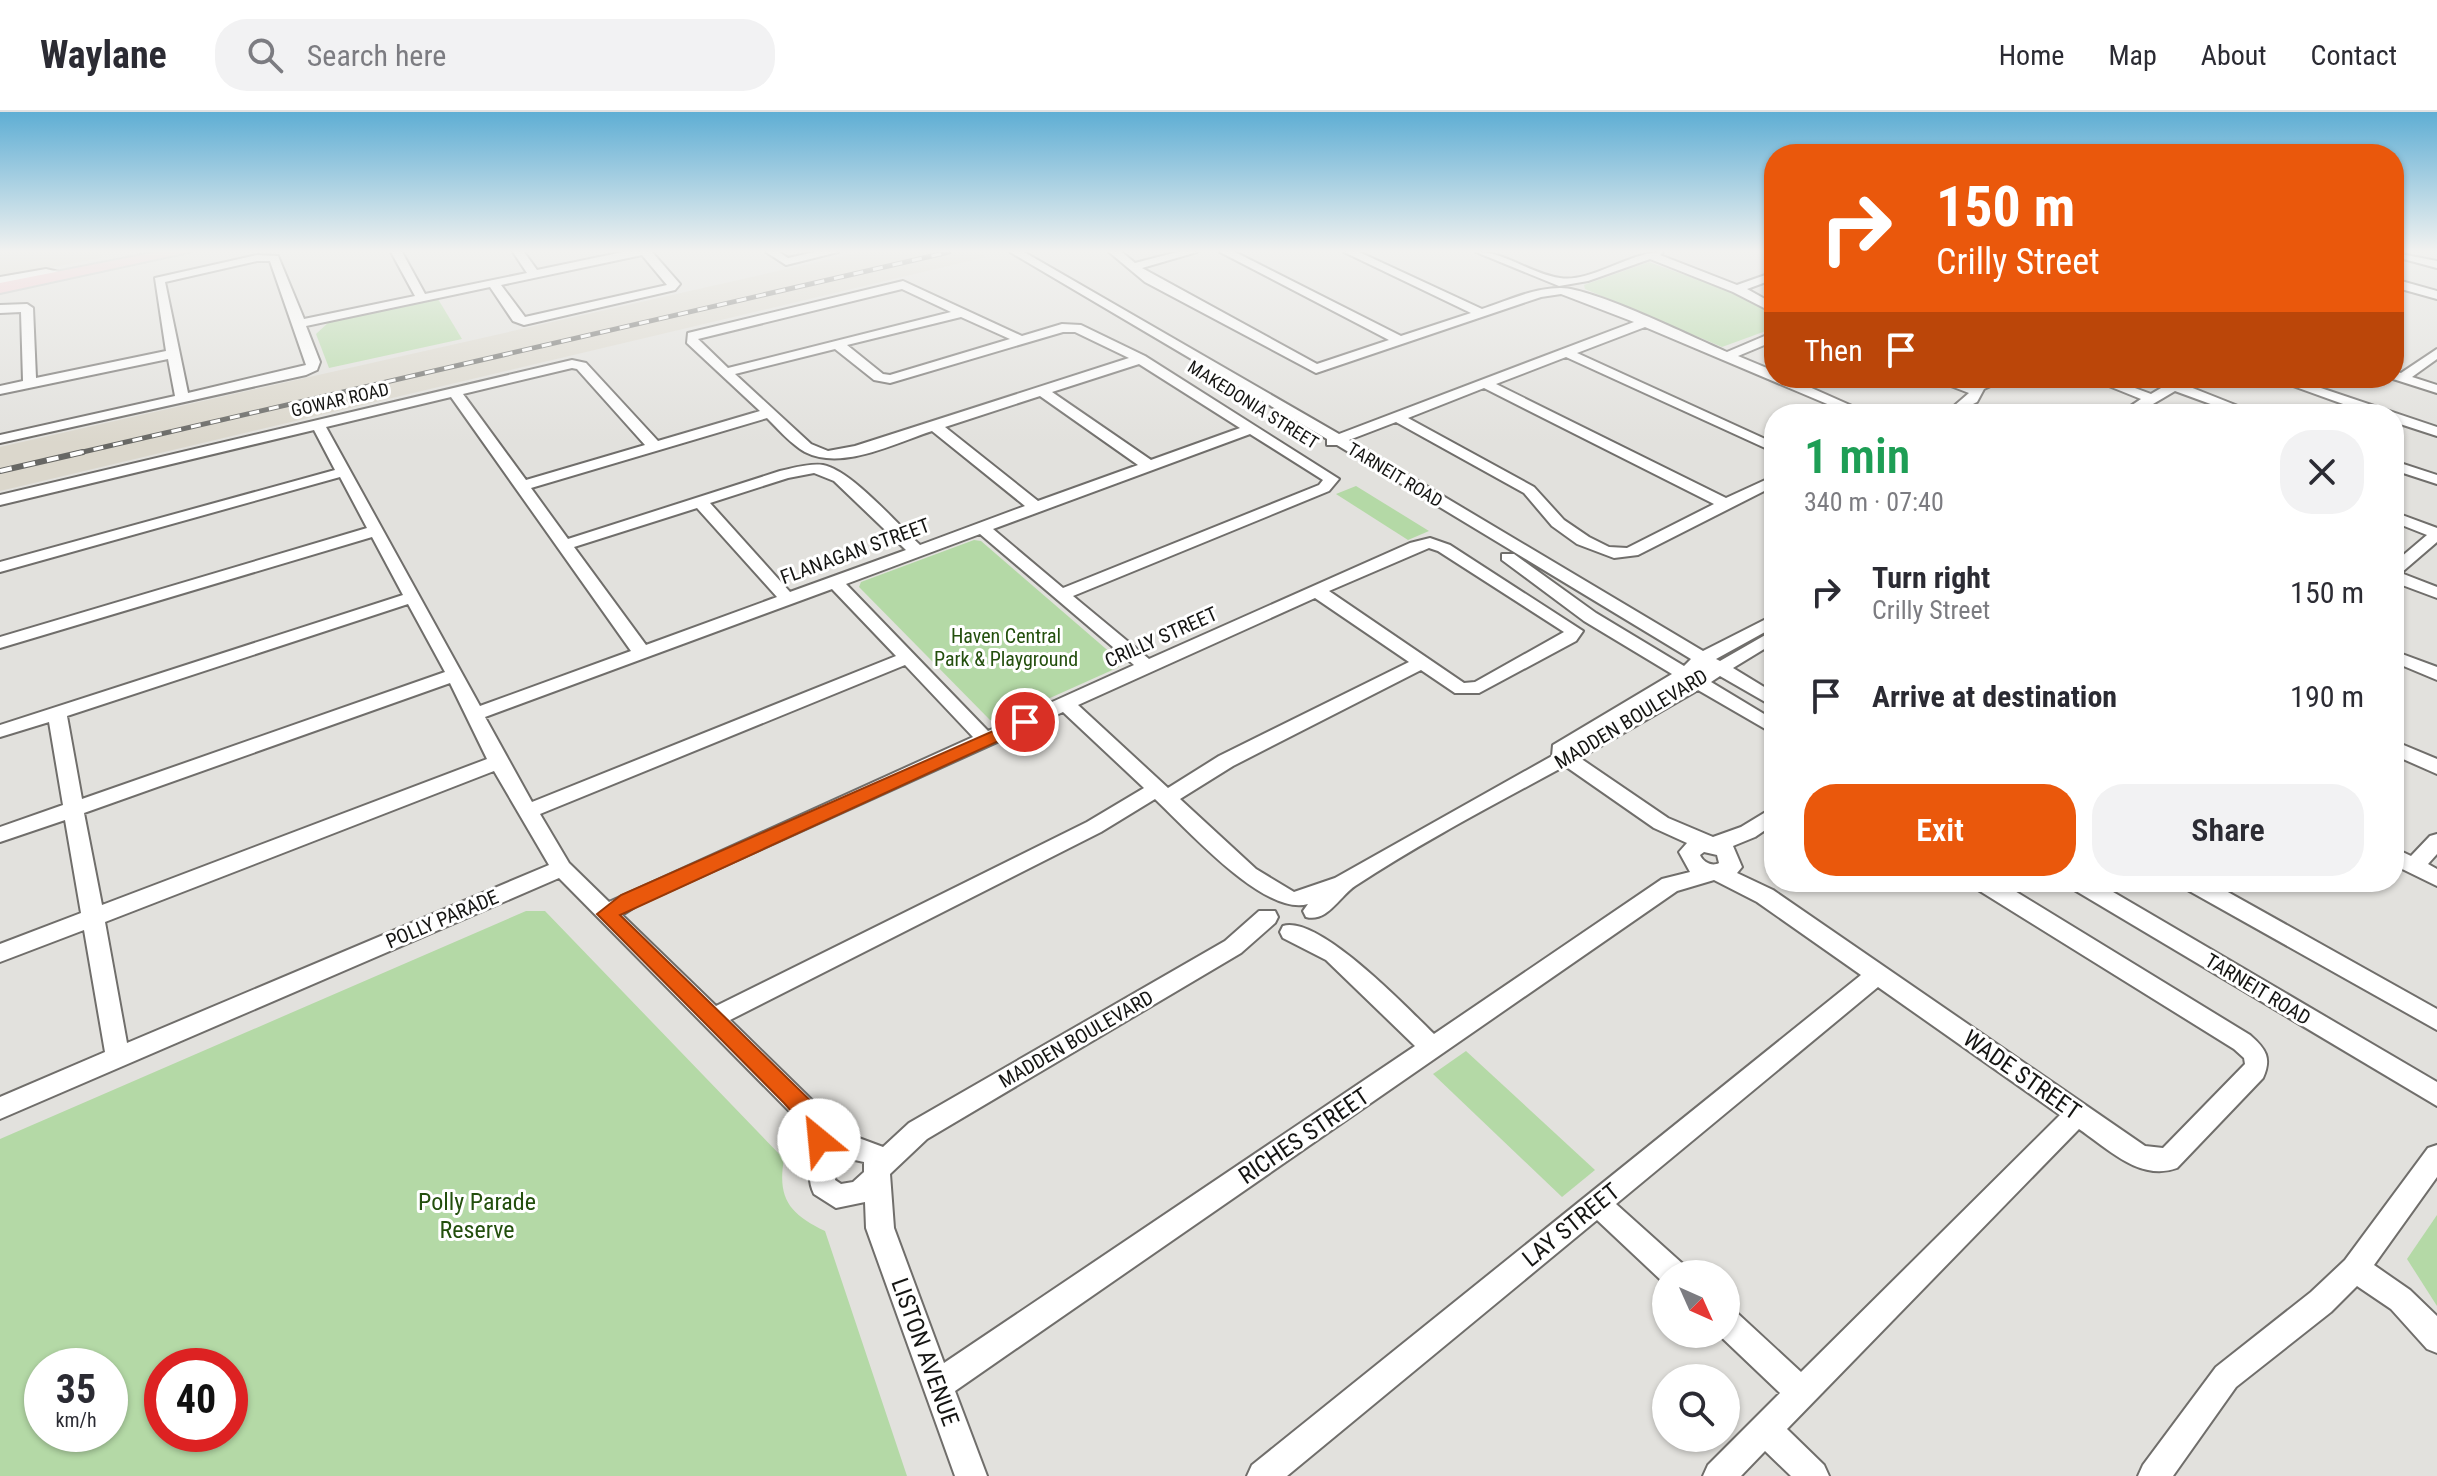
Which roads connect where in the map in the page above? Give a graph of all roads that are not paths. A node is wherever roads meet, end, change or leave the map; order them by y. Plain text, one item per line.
1 (27, 316) edge
2 (165, 316) edge
3 (297, 316) edge
4 (341, 316) edge
5 (515, 316) edge
6 (548, 316) edge
7 (776, 316) edge
8 (950, 316) edge
9 (967, 316) edge
10 (1123, 316) edge
11 (1216, 316) edge
12 (1350, 316) edge
13 (1478, 316) edge
14 (1631, 316) edge
15 (1646, 322) junction
16 (300, 324) junction
17 (1021, 340) junction
18 (1764, 340) edge
19 (1402, 342) junction
20 (837, 344) junction
21 (1175, 346) junction
22 (1567, 353) junction
23 (2437, 353) edge
24 (172, 354) junction
25 (1727, 356) junction
26 (1140, 359) junction
27 (726, 372) junction
28 (1764, 372) edge
29 (2404, 372) edge
30 (2404, 378) edge
31 (30, 383) junction
32 (1486, 384) junction
33 (1802, 388) edge
34 (1974, 388) edge
35 (2123, 388) edge
36 (2171, 388) edge
37 (2180, 388) edge
38 (2308, 388) edge
39 (1978, 389) joint
40 (2437, 389) edge
41 (0, 390) edge
42 (454, 391) junction
43 (1042, 391) junction
44 (182, 398) junction
45 (2153, 399) junction
46 (1839, 404) edge
47 (1964, 404) edge
48 (2144, 404) edge
49 (2224, 404) edge
50 (2355, 404) edge
51 (769, 413) junction
52 (1399, 418) junction
53 (2404, 420) edge
54 (318, 424) junction
55 (935, 426) junction
56 (1252, 428) junction
57 (2437, 432) edge
58 (1312, 438) junction
59 (0, 439) edge
60 (1338, 441) junction
61 (1764, 443) edge
62 (655, 447) junction
63 (822, 462) junction
64 (1149, 466) junction
65 (2404, 468) edge
66 (343, 472) junction
67 (2437, 480) edge
68 (1764, 485) edge
69 (523, 486) junction
70 (1753, 491) junction
71 (1764, 496) edge
72 (0, 500) edge
73 (700, 502) junction
74 (1422, 503) junction
75 (1725, 504) junction
76 (1037, 508) junction
77 (2404, 521) edge
78 (983, 528) junction
79 (375, 531) junction
80 (2437, 533) edge
81 (566, 545) junction
82 (918, 552) junction
83 (2404, 564) edge
84 (0, 567) edge
85 (2404, 578) edge
86 (835, 582) junction
87 (1317, 591) junction
88 (2437, 593) edge
89 (1062, 594) junction
90 (411, 598) junction
91 (788, 600) junction
92 (1764, 627) edge
93 (1764, 639) edge
94 (0, 643) edge
95 (642, 653) junction
96 (907, 658) junction
97 (2404, 660) edge
98 (1421, 663) junction
99 (1710, 663) junction
100 (1147, 667) junction
101 (2437, 674) edge
102 (455, 675) junction
103 (1692, 678) junction
104 (1764, 695) edge
105 (1066, 704) junction
106 (57, 713) junction
107 (474, 715) junction
108 (1764, 722) edge
109 (0, 731) edge
110 (986, 740) junction
111 (2404, 752) edge
112 (1562, 754) junction
113 (499, 762) junction
114 (2437, 767) edge
115 (1162, 793) junction
116 (74, 809) junction
117 (526, 812) junction
118 (1764, 821) edge
119 (1748, 832) junction
120 (0, 835) edge
121 (2437, 841) edge
122 (1700, 850) junction
123 (2404, 861) edge
124 (2414, 866) junction
125 (562, 868) junction
126 (1724, 868) junction
127 (2437, 878) edge
128 (1670, 885) junction
129 (1999, 892) edge
130 (2081, 892) edge
131 (2096, 892) edge
132 (2210, 892) edge
133 (607, 914) junction
134 (1290, 914) junction
135 (93, 918) junction
136 (0, 953) edge
137 (1878, 974) junction
138 (713, 1018) junction
139 (2437, 1020) edge
140 (2323, 1028) junction
141 (1433, 1048) junction
142 (118, 1058) junction
143 (2437, 1095) edge
144 (0, 1108) edge
145 (2077, 1114) junction
146 (811, 1116) junction
147 (2437, 1156) edge
148 (868, 1160) junction
149 (822, 1170) junction
150 (845, 1197) junction
151 (1597, 1203) junction
152 (880, 1228) junction
153 (1659, 1260) edge
154 (2355, 1269) junction
155 (1740, 1335) edge
156 (2437, 1339) edge
157 (936, 1386) junction
158 (1801, 1392) junction
159 (1765, 1429) junction
160 (971, 1476) edge
161 (1263, 1476) edge
162 (1719, 1476) edge
163 (1813, 1476) edge
164 (2154, 1476) edge

1 - 31 street
2 - 24 street
3 - 16 street
4 - 16 street
5 - 6 street
7 - 27 street
8 - 20 street
9 - 17 street
10 - 21 street, TARNEIT ROAD
11 - 19 street
12 - 19 street
13 - 19 street
14 - 15 street
15 - 22 street
15 - 25 street
16 - 44 street
17 - 20 street, MAKEDONIA STREET
17 - 26 street, MAKEDONIA STREET
18 - 25 street
20 - 27 street
21 - 58 street
21 - 60 street, TARNEIT ROAD
22 - 32 street
22 - 61 street
23 - 29 street
24 - 31 street
24 - 44 street
25 - 28 street
26 - 43 street
26 - 56 street, MAKEDONIA STREET
27 - 51 street
30 - 40 street
31 - 41 street
32 - 52 street
32 - 75 street
33 - 46 street
34 - 39 street
35 - 45 street
36 - 45 street
37 - 49 street
38 - 50 street
39 - 47 street
42 - 54 street, GOWAR ROAD
42 - 62 street, GOWAR ROAD
42 - 69 street
43 - 55 street
43 - 64 street
44 - 59 street
45 - 48 street
51 - 62 street
51 - 63 street
52 - 60 street
52 - 75 street
53 - 57 street
54 - 66 street
54 - 72 street, GOWAR ROAD
55 - 63 street
55 - 76 street
56 - 64 street, FLANAGAN STREET
56 - 89 street, MAKEDONIA STREET
58 - 60 street
58 - 74 street
60 - 74 street
60 - 99 street, TARNEIT ROAD
62 - 69 street
63 - 73 street
63 - 82 street
64 - 76 street, FLANAGAN STREET
65 - 67 street
66 - 79 street
66 - 84 street
68 - 70 street
69 - 81 street
70 - 71 street
70 - 75 street
73 - 81 street
73 - 91 street
74 - 103 street
76 - 78 street, FLANAGAN STREET
77 - 80 street
78 - 82 street, FLANAGAN STREET
78 - 89 street
79 - 90 street
79 - 94 street
80 - 83 street
81 - 95 street
82 - 86 street, FLANAGAN STREET
85 - 88 street
86 - 91 street, FLANAGAN STREET
86 - 96 street
87 - 98 street
87 - 98 street, CRILLY STREET
87 - 100 street, CRILLY STREET
89 - 100 street
90 - 102 street
90 - 106 street
91 - 95 street, FLANAGAN STREET
92 - 99 street
93 - 99 street
95 - 107 street, FLANAGAN STREET
96 - 110 street
96 - 117 street
97 - 101 street
98 - 115 street
99 - 103 street, MADDEN BOULEVARD
99 - 104 street, TARNEIT ROAD
100 - 105 street, CRILLY STREET
102 - 107 street
102 - 116 street
103 - 108 street
103 - 112 street, MADDEN BOULEVARD
105 - 110 street, CRILLY STREET
105 - 115 street
106 - 109 street
106 - 116 street
107 - 113 street
110 - 133 street, CRILLY STREET
111 - 114 street
112 - 122 street
112 - 134 street, MADDEN BOULEVARD
113 - 117 street
113 - 135 street
115 - 134 street
115 - 138 street
116 - 120 street
116 - 135 street
117 - 125 street
118 - 119 street
119 - 122 street
119 - 126 street
121 - 124 street
122 - 126 street, WADE STREET
122 - 128 street, RICHES STREET
123 - 124 street
124 - 127 street
125 - 133 street
125 - 142 street, POLLY PARADE
126 - 128 street, RICHES STREET
126 - 137 street, WADE STREET
128 - 141 street, RICHES STREET
129 - 145 street, WADE STREET
130 - 140 street
131 - 140 street, TARNEIT ROAD
132 - 139 street
133 - 138 street
134 - 141 street
134 - 148 street, MADDEN BOULEVARD
135 - 136 street
135 - 142 street
137 - 145 street, WADE STREET
137 - 151 street, LAY STREET
138 - 146 street
140 - 143 street, TARNEIT ROAD
141 - 157 street, RICHES STREET
142 - 144 street, POLLY PARADE
145 - 158 street
146 - 148 street
146 - 149 street
147 - 154 street
148 - 149 street
148 - 150 street
148 - 152 street, LISTON AVENUE
149 - 150 street
150 - 152 street, LISTON AVENUE
151 - 153 street
151 - 161 street, LAY STREET
152 - 157 street, LISTON AVENUE
154 - 156 street
154 - 164 street
155 - 158 street
157 - 160 street, LISTON AVENUE
158 - 159 street
159 - 162 street
159 - 163 street

